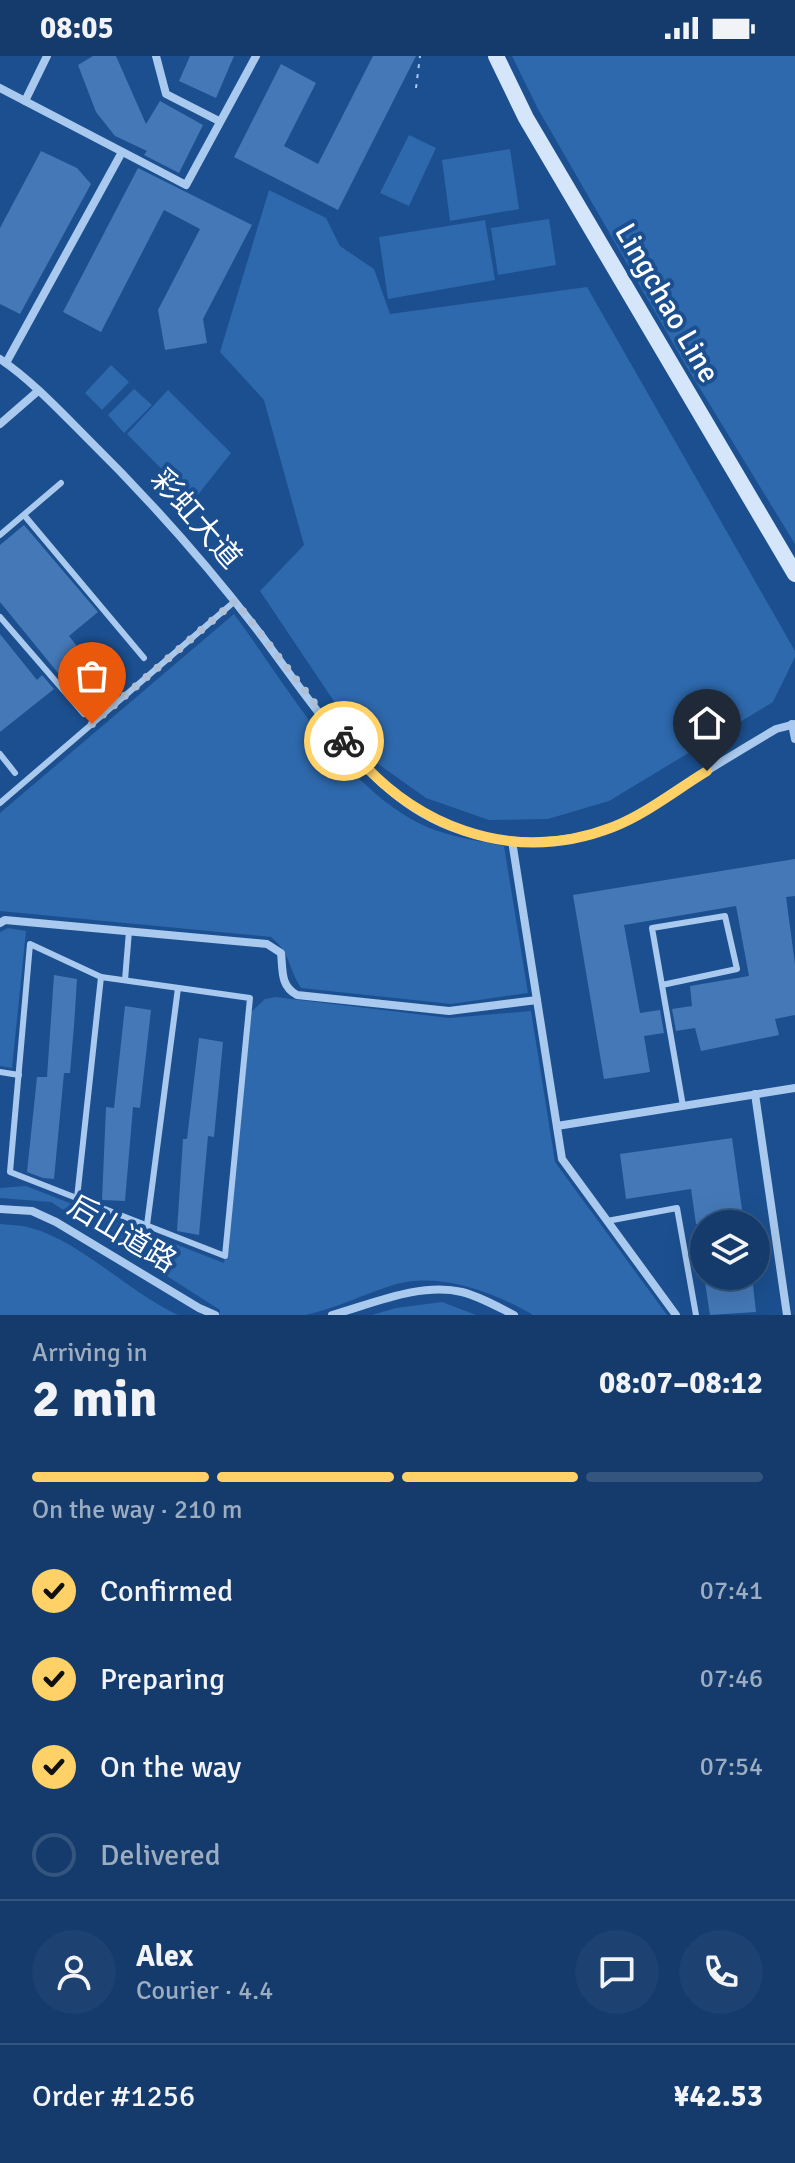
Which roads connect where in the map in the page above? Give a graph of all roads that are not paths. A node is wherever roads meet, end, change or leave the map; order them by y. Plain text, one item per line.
1 (47, 56) edge
2 (156, 56) edge
3 (254, 56) edge
4 (496, 56) edge
5 (0, 88) edge
6 (25, 101) junction
7 (219, 121) junction
8 (122, 152) junction
9 (3, 361) edge
10 (38, 391) junction
11 (0, 424) edge
12 (61, 483) dead end
13 (24, 515) junction
14 (0, 535) edge
15 (795, 574) edge
16 (235, 601) junction
17 (0, 617) edge
18 (144, 658) dead end
19 (84, 714) dead end
20 (794, 724) edge
21 (795, 739) edge
22 (0, 754) edge
23 (15, 773) dead end
24 (0, 803) edge
25 (512, 841) junction
26 (0, 923) edge
27 (129, 931) junction
28 (101, 977) junction
29 (125, 980) junction
30 (662, 985) junction
31 (178, 988) junction
32 (537, 1000) junction
33 (0, 1072) edge
34 (19, 1075) junction
35 (795, 1088) edge
36 (755, 1094) junction
37 (683, 1106) junction
38 (557, 1126) junction
39 (77, 1198) junction
40 (0, 1209) edge
41 (607, 1221) junction
42 (147, 1225) junction
43 (215, 1315) edge
44 (332, 1315) edge
45 (514, 1315) edge
46 (676, 1315) edge
47 (696, 1315) edge
48 (787, 1315) edge

1 - 6 street
2 - 7 street
3 - 7 street
4 - 15 main road, Lingchao Line
5 - 6 street
6 - 8 street
7 - 8 street
8 - 9 street
9 - 10 street, 彩虹大道
10 - 11 street
10 - 16 street, 彩虹大道
12 - 13 lane
13 - 14 lane
13 - 18 lane
16 - 24 lane
16 - 25 street, 彩虹大道
17 - 19 lane
20 - 21 street
20 - 25 street, 彩虹大道
22 - 23 lane
25 - 32 street
26 - 27 street
27 - 29 lane
27 - 32 street
28 - 29 lane
28 - 34 lane
28 - 39 lane
29 - 31 lane
30 - 30 lane
30 - 37 lane
31 - 42 lane
31 - 42 lane
32 - 38 street
33 - 34 lane
34 - 39 lane
35 - 36 street
36 - 37 street
36 - 48 street
37 - 38 street
38 - 41 street
39 - 42 lane
40 - 43 street, 后山道路
41 - 46 street
41 - 47 lane
44 - 45 street

